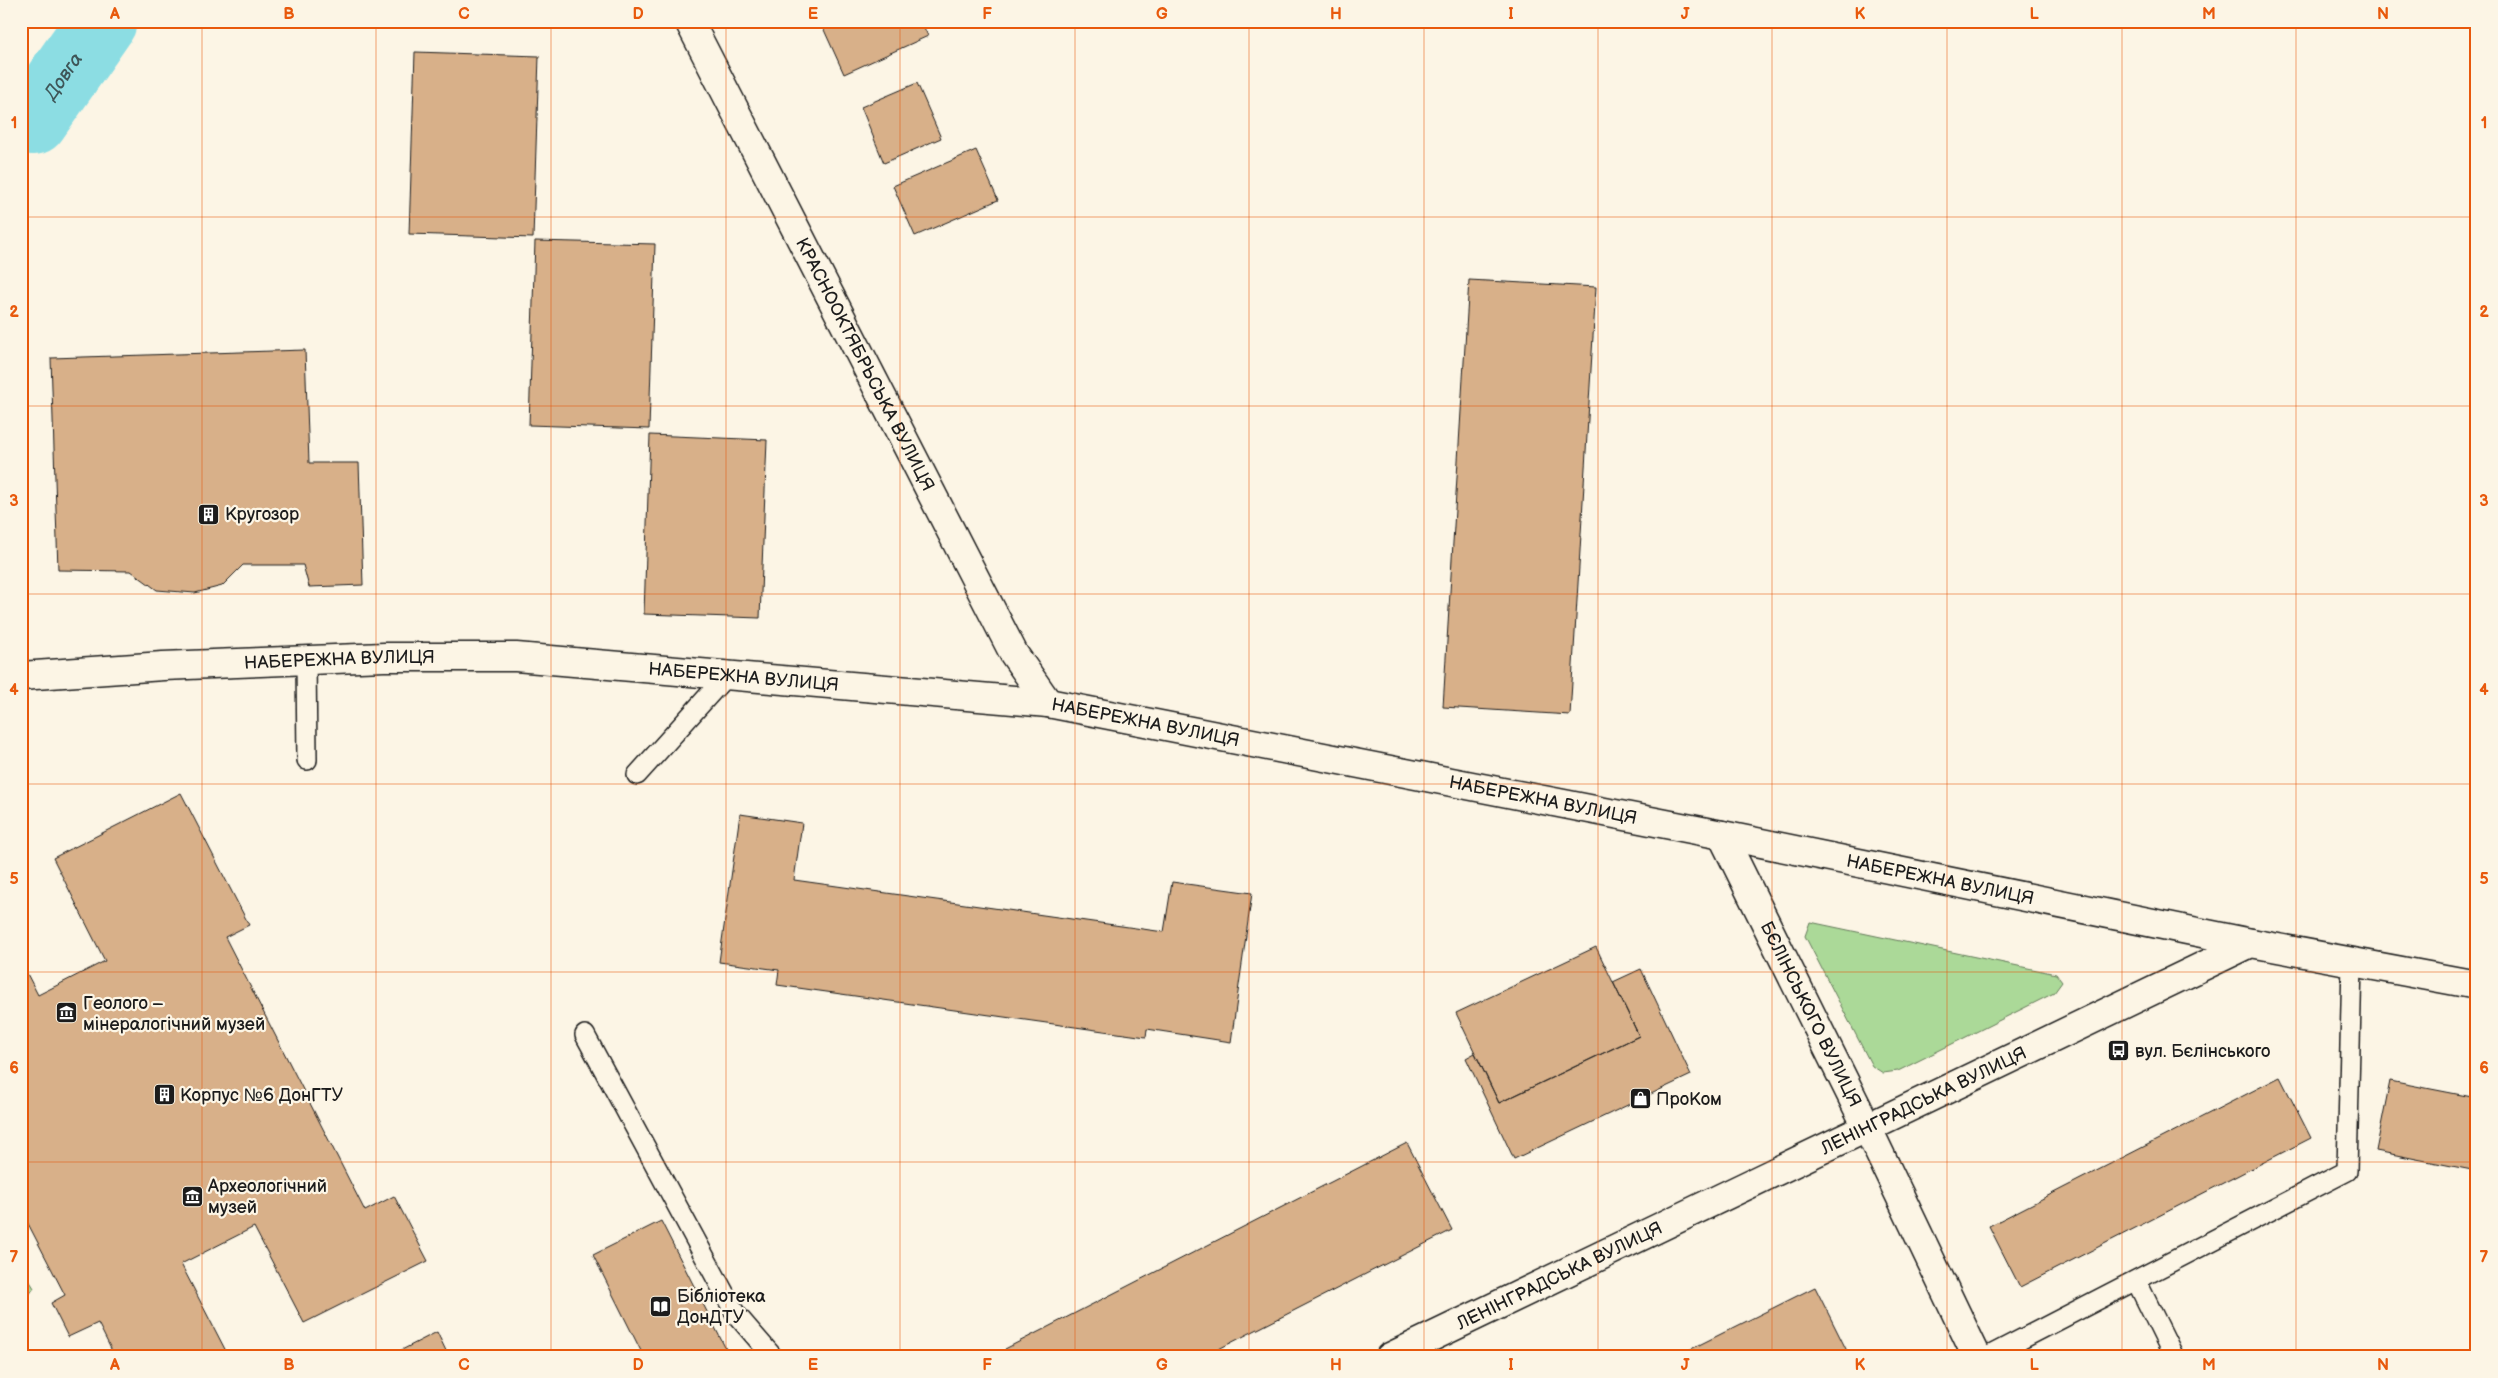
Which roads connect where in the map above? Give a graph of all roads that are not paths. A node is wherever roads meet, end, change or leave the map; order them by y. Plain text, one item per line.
1 (689, 21) edge
2 (306, 660) junction
3 (727, 675) junction
4 (21, 676) edge
5 (1048, 703) junction
6 (306, 760) dead end
7 (637, 775) dead end
8 (1722, 835) junction
9 (2252, 943) junction
10 (2352, 963) junction
11 (2477, 985) edge
12 (585, 1035) dead end
13 (1867, 1126) junction
14 (2136, 1280) junction
15 (1398, 1355) edge
16 (773, 1357) edge
17 (1977, 1357) edge
18 (1987, 1357) edge
19 (2174, 1357) edge

1 - 5 street, КРАСНООКТЯБРЬСЬКА ВУЛИЦЯ
2 - 3 street, НАБЕРЕЖНА ВУЛИЦЯ
2 - 4 street, НАБЕРЕЖНА ВУЛИЦЯ
2 - 6 lane
3 - 5 street, НАБЕРЕЖНА ВУЛИЦЯ
3 - 7 lane
5 - 8 street, НАБЕРЕЖНА ВУЛИЦЯ
8 - 9 street, НАБЕРЕЖНА ВУЛИЦЯ
8 - 13 street, БЄЛІНСЬКОГО ВУЛИЦЯ
9 - 10 street
9 - 13 street, ЛЕНІНГРАДСЬКА ВУЛИЦЯ
10 - 11 street
10 - 14 lane
12 - 16 lane
13 - 15 street, ЛЕНІНГРАДСЬКА ВУЛИЦЯ
13 - 17 street, БЄЛІНСЬКОГО ВУЛИЦЯ
14 - 18 lane
14 - 19 lane

